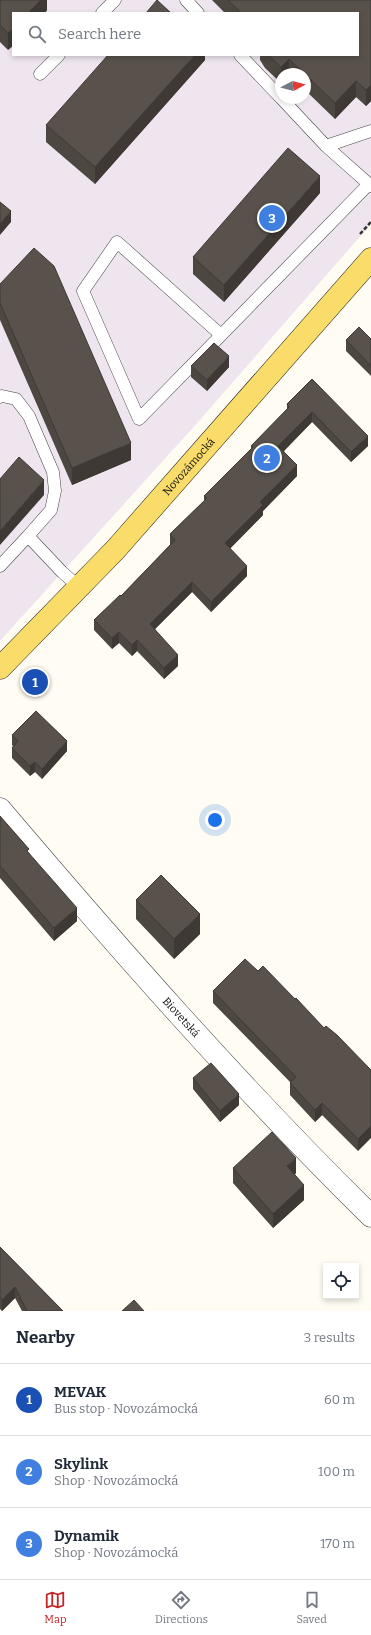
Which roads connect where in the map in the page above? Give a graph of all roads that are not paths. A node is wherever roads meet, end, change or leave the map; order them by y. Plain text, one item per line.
1 (115, 0) edge
2 (186, 0) edge
3 (103, 12) edge
4 (197, 12) edge
5 (58, 56) edge
6 (241, 56) edge
7 (40, 74) dead end
8 (275, 92) edge
9 (287, 104) edge
10 (371, 131) edge
11 (326, 146) junction
12 (370, 185) edge
13 (371, 259) edge
14 (221, 335) junction
15 (0, 397) edge
16 (28, 536) junction
17 (0, 566) edge
18 (80, 587) junction
19 (0, 668) edge
20 (0, 809) edge
21 (371, 1216) edge

1 - 3 lane
2 - 4 lane
5 - 7 lane
6 - 8 lane
9 - 11 lane
10 - 11 lane
11 - 12 lane
12 - 14 lane
13 - 18 main road, Novozámocká
14 - 14 lane
15 - 16 lane
16 - 17 lane
16 - 18 lane
18 - 19 main road, Novozámocká
20 - 21 street, Biovetská

